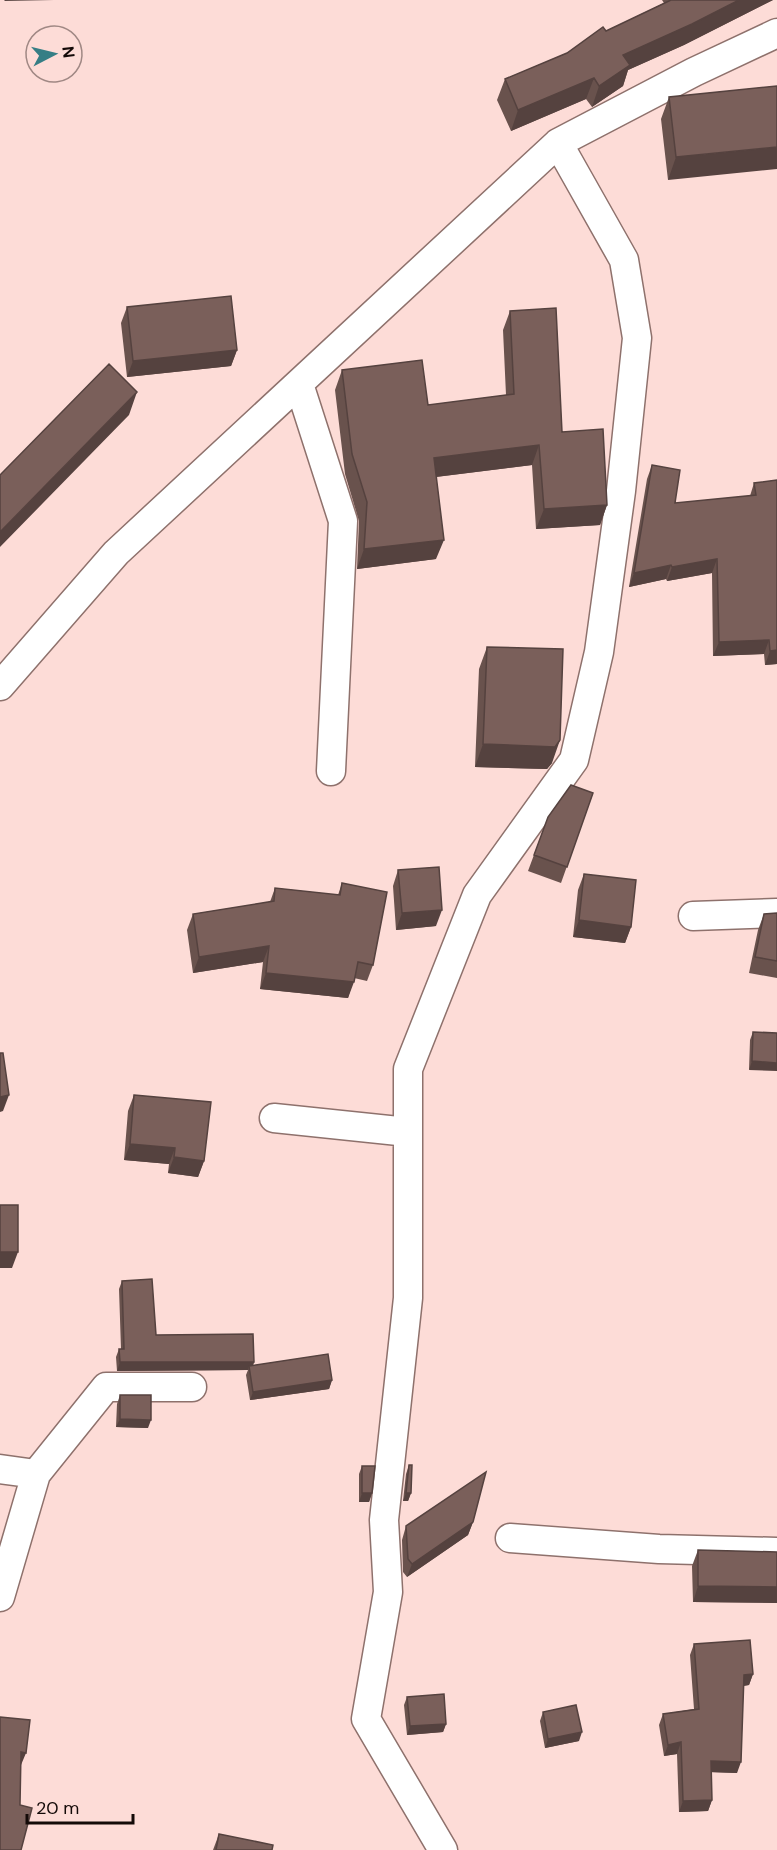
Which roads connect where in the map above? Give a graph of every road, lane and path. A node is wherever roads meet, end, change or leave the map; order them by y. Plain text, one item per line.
1 (777, 33) edge
2 (558, 143) junction
3 (299, 384) junction
4 (0, 686) edge
5 (331, 771) dead end
6 (777, 913) edge
7 (693, 916) dead end
8 (274, 1118) dead end
9 (408, 1132) junction
10 (192, 1387) dead end
11 (0, 1469) edge
12 (36, 1474) junction
13 (510, 1538) dead end
14 (777, 1552) edge
15 (0, 1597) edge
16 (443, 1850) edge

1 - 2 street
2 - 3 street
2 - 9 street
3 - 4 street
3 - 5 street
6 - 7 street
8 - 9 street
9 - 16 street
10 - 12 street
11 - 12 street
12 - 15 street
13 - 14 street

